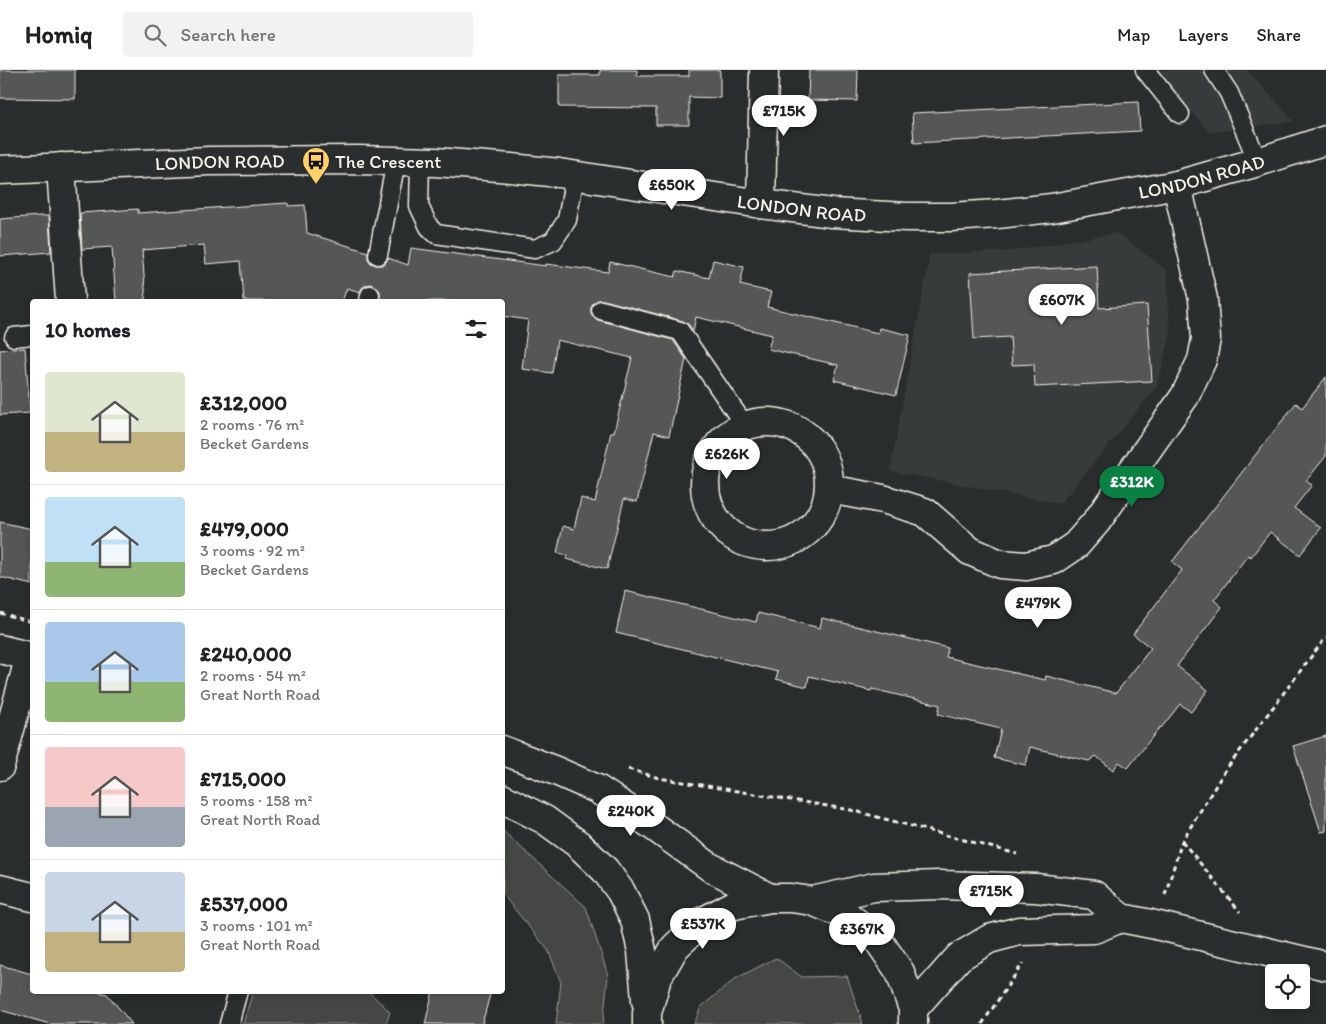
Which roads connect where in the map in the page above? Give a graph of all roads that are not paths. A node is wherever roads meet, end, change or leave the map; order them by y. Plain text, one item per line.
1 (764, 70) edge
2 (1146, 70) edge
3 (1214, 70) edge
4 (1180, 114) dead end
5 (1326, 140) edge
6 (408, 161) junction
7 (1258, 162) junction
8 (61, 167) junction
9 (0, 170) edge
10 (575, 176) junction
11 (1177, 185) junction
12 (761, 204) junction
13 (378, 255) dead end
14 (70, 299) edge
15 (601, 310) dead end
16 (30, 335) edge
17 (14, 337) dead end
18 (745, 426) junction
19 (829, 489) junction
20 (0, 649) edge
21 (30, 656) edge
22 (30, 660) edge
23 (505, 751) edge
24 (0, 766) edge
25 (505, 800) edge
26 (0, 888) edge
27 (30, 896) edge
28 (770, 898) junction
29 (812, 901) junction
30 (1122, 918) junction
31 (1326, 966) edge
32 (237, 994) edge
33 (913, 1016) edge
34 (647, 1018) edge
35 (229, 1024) edge

1 - 12 street
2 - 4 lane
3 - 7 lane
5 - 7 street, LONDON ROAD
6 - 8 street, LONDON ROAD
6 - 10 street, LONDON ROAD
6 - 10 lane
6 - 13 lane
7 - 11 street, LONDON ROAD
8 - 9 street, LONDON ROAD
8 - 14 street
10 - 12 street, LONDON ROAD
11 - 12 street, LONDON ROAD
11 - 19 street
15 - 18 lane
16 - 17 lane
18 - 19 street
18 - 19 street
20 - 21 street
22 - 24 street
23 - 28 street
25 - 34 street
26 - 27 street
28 - 29 street
28 - 34 street
29 - 30 street
29 - 33 street
30 - 31 street
30 - 33 street
32 - 35 lane

